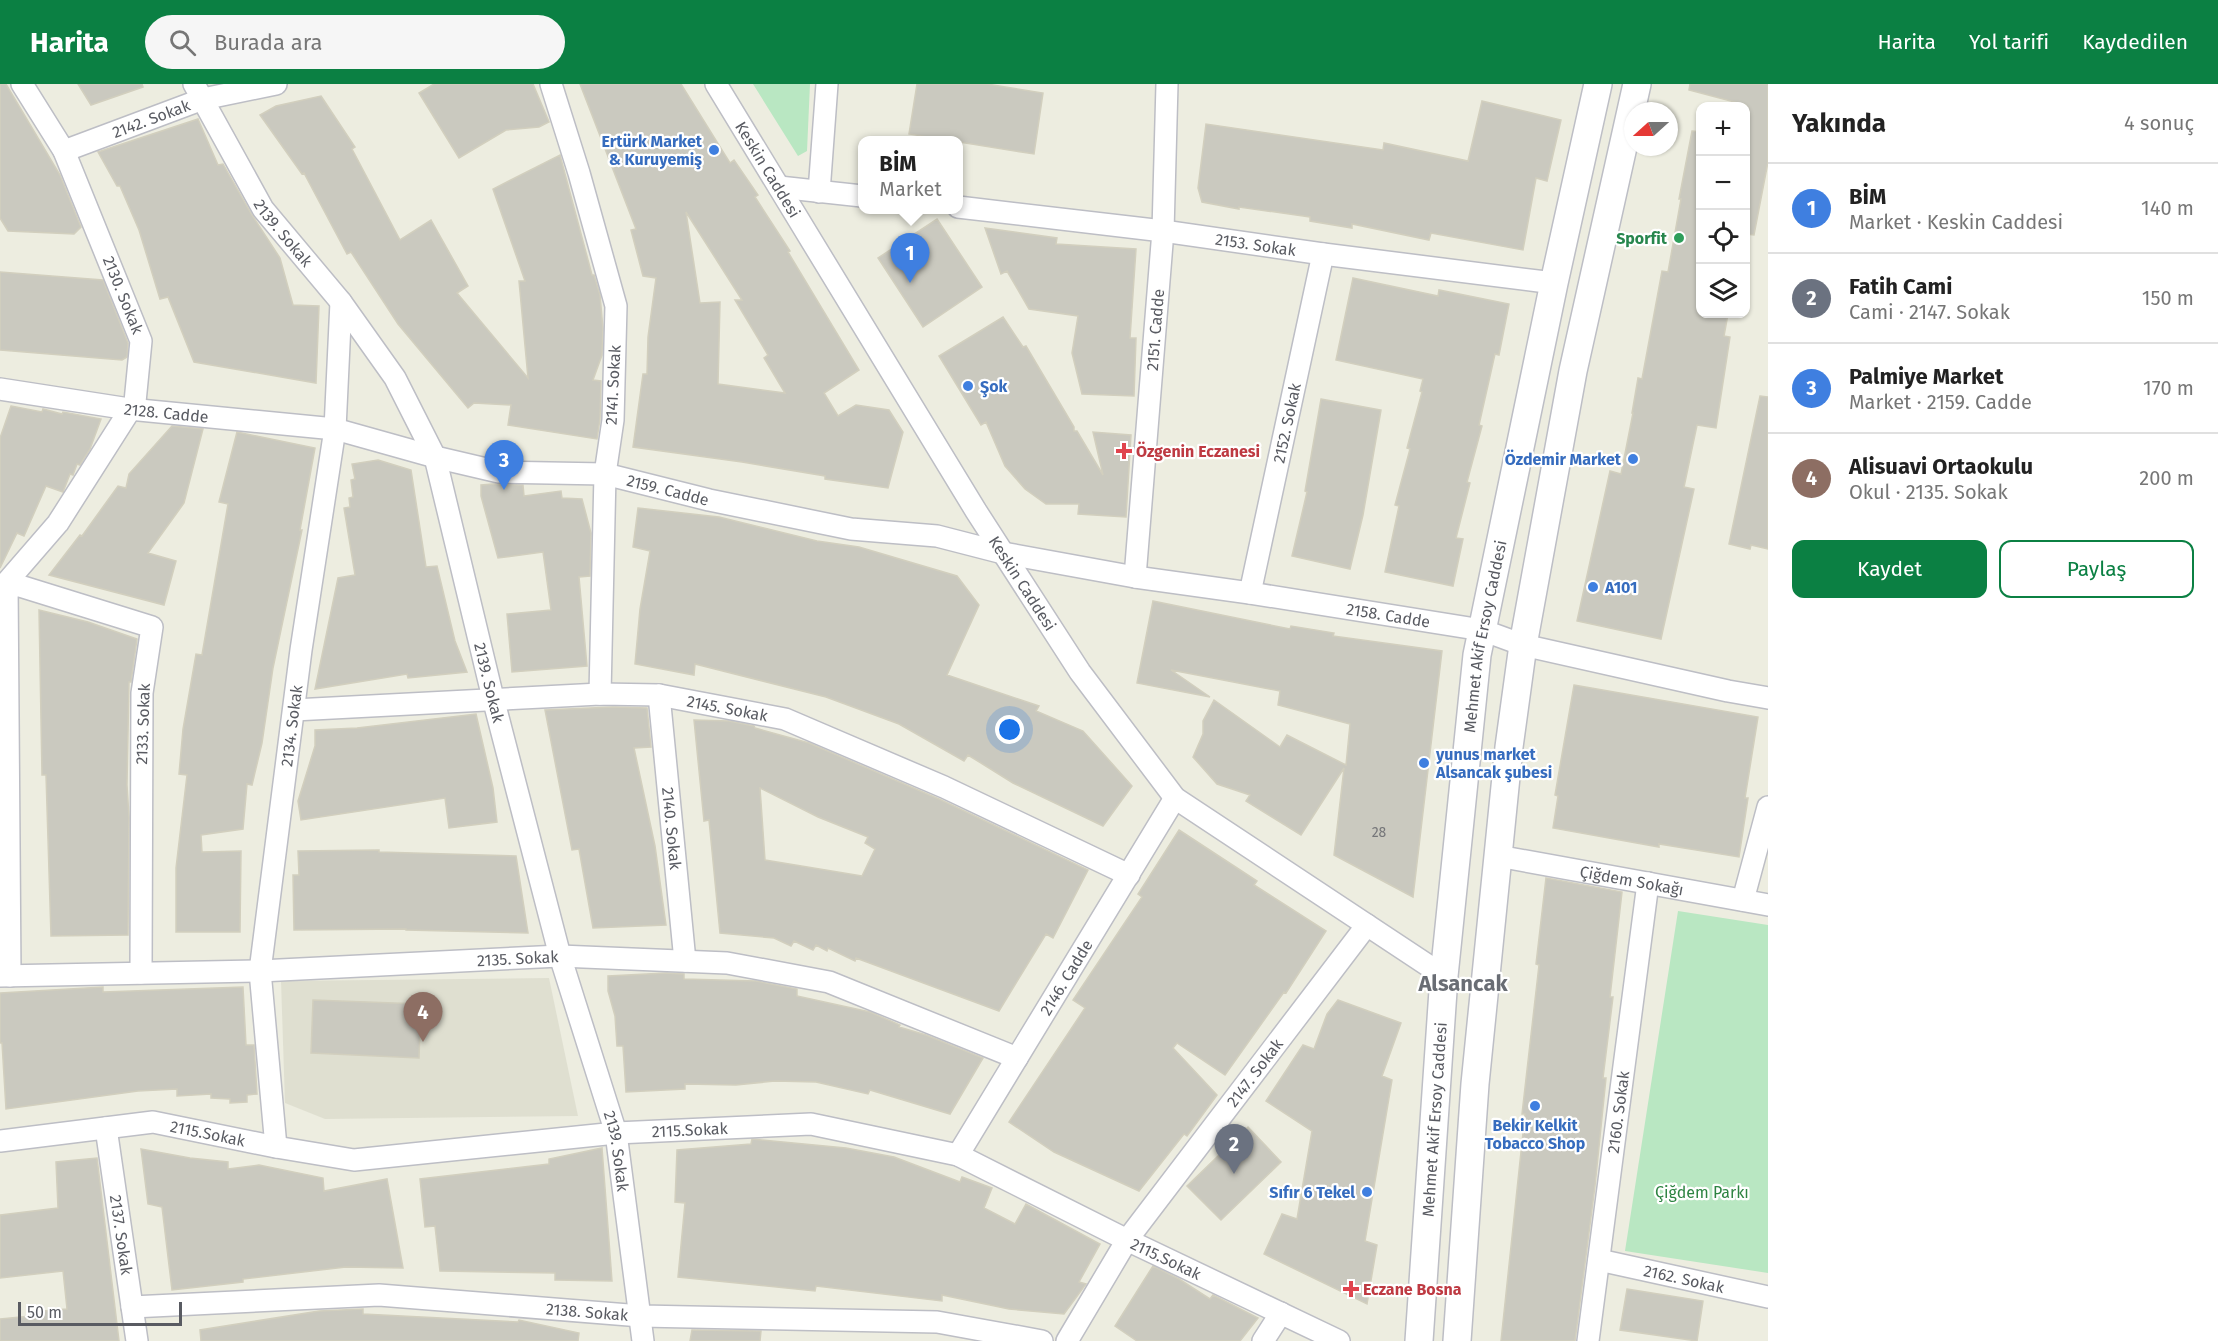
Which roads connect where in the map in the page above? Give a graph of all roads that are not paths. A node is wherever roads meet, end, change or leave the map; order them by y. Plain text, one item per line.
1 (22, 84) edge
2 (276, 84) edge
3 (551, 84) edge
4 (716, 84) edge
5 (827, 84) edge
6 (1167, 84) edge
7 (1598, 84) edge
8 (1637, 84) edge
9 (198, 92) edge
10 (64, 152) junction
11 (779, 187) junction
12 (819, 192) junction
13 (858, 196) edge
14 (963, 208) edge
15 (1163, 231) junction
16 (1323, 254) junction
17 (1554, 283) junction
18 (341, 302) junction
19 (0, 389) edge
20 (129, 409) junction
21 (335, 429) junction
22 (435, 457) junction
23 (605, 474) junction
24 (1003, 553) junction
25 (1135, 578) junction
26 (4, 586) edge
27 (1250, 593) junction
28 (1482, 630) junction
29 (1523, 645) junction
30 (600, 694) junction
31 (659, 695) junction
32 (493, 698) junction
33 (1768, 698) edge
34 (294, 710) junction
35 (1175, 798) junction
36 (1768, 807) edge
37 (1498, 856) junction
38 (1129, 875) junction
39 (1648, 884) junction
40 (1743, 900) junction
41 (1768, 905) edge
42 (1367, 925) junction
43 (560, 956) junction
44 (685, 961) junction
45 (260, 971) junction
46 (141, 973) junction
47 (5, 976) edge
48 (1444, 976) junction
49 (1017, 1058) junction
50 (106, 1128) junction
51 (616, 1132) junction
52 (0, 1140) edge
53 (276, 1147) junction
54 (958, 1155) junction
55 (1127, 1240) junction
56 (1599, 1260) junction
57 (1768, 1298) edge
58 (132, 1307) junction
59 (1281, 1313) junction
60 (641, 1316) junction
61 (137, 1341) edge
62 (643, 1341) edge
63 (1042, 1341) edge
64 (1067, 1341) edge
65 (1263, 1341) edge
66 (1339, 1341) edge
67 (1419, 1341) edge
68 (1456, 1341) edge
69 (1588, 1341) edge

1 - 10 street, 2130. Sokak
2 - 9 street, 2142. Sokak
3 - 23 street, 2141. Sokak
4 - 11 street, Keskin Caddesi
5 - 12 street
6 - 15 street, 2151. Cadde
7 - 17 street, Mehmet Akif Ersoy Caddesi
8 - 29 street
9 - 10 street, 2142. Sokak
9 - 18 street, 2139. Sokak
10 - 20 street, 2130. Sokak
11 - 12 street
11 - 24 street, Keskin Caddesi
12 - 13 street
14 - 15 street, 2153. Sokak
15 - 16 street, 2153. Sokak
15 - 25 street, 2151. Cadde
16 - 17 street, 2153. Sokak
16 - 27 street, 2152. Sokak
17 - 28 street, Mehmet Akif Ersoy Caddesi
18 - 21 street, 2134. Sokak
18 - 22 street, 2139. Sokak
19 - 20 street, 2128. Cadde
20 - 21 street, 2128. Cadde
20 - 26 street, 2130. Sokak
21 - 22 street, 2159. Cadde
21 - 34 street, 2134. Sokak
22 - 23 street, 2159. Cadde
22 - 32 street, 2139. Sokak
23 - 24 street, 2159. Cadde
23 - 30 street, 2141. Sokak
24 - 25 street, 2158. Cadde
24 - 35 street, Keskin Caddesi
25 - 27 street, 2158. Cadde
26 - 46 street, 2133. Sokak
26 - 47 street
27 - 28 street, 2158. Cadde
28 - 29 street, 2158. Cadde
28 - 48 street, Mehmet Akif Ersoy Caddesi
29 - 33 street, 2158. Cadde
29 - 37 street
30 - 31 street, 2145. Sokak
30 - 32 street, 2145. Sokak
31 - 38 street, 2145. Sokak
31 - 44 street, 2140. Sokak
32 - 34 street, 2145. Sokak
32 - 43 street, 2139. Sokak
34 - 45 street, 2134. Sokak
35 - 38 street, 2146. Cadde
35 - 42 street, Keskin Caddesi
36 - 40 street
37 - 39 street, Çiğdem Sokağı
37 - 68 street
38 - 49 street, 2146. Cadde
39 - 40 street, Çiğdem Sokağı
39 - 56 street, 2160. Sokak
40 - 41 street, Çiğdem Sokağı
42 - 48 street, Keskin Caddesi
42 - 55 street, 2147. Sokak
43 - 44 street, 2135. Sokak
43 - 45 street, 2135. Sokak
43 - 51 street, 2139. Sokak
44 - 49 street, 2135. Sokak
45 - 46 street, 2135. Sokak
45 - 53 street, 2134. Sokak
46 - 47 street, 2135. Sokak
48 - 67 street, Mehmet Akif Ersoy Caddesi
49 - 54 street, 2146. Cadde
50 - 52 street, 2115.Sokak
50 - 53 street, 2115.Sokak
50 - 58 street, 2137. Sokak
51 - 53 street, 2115.Sokak
51 - 54 street, 2115.Sokak
51 - 60 street, 2139. Sokak
54 - 55 street, 2115.Sokak
55 - 59 street, 2115.Sokak
55 - 64 street, 2147. Sokak
56 - 57 street, 2162. Sokak
56 - 69 street, 2160. Sokak
58 - 60 street, 2138. Sokak
58 - 61 street, 2137. Sokak
59 - 65 street
59 - 66 street, 2115.Sokak
60 - 62 street, 2139. Sokak
60 - 63 street, 2138. Sokak

